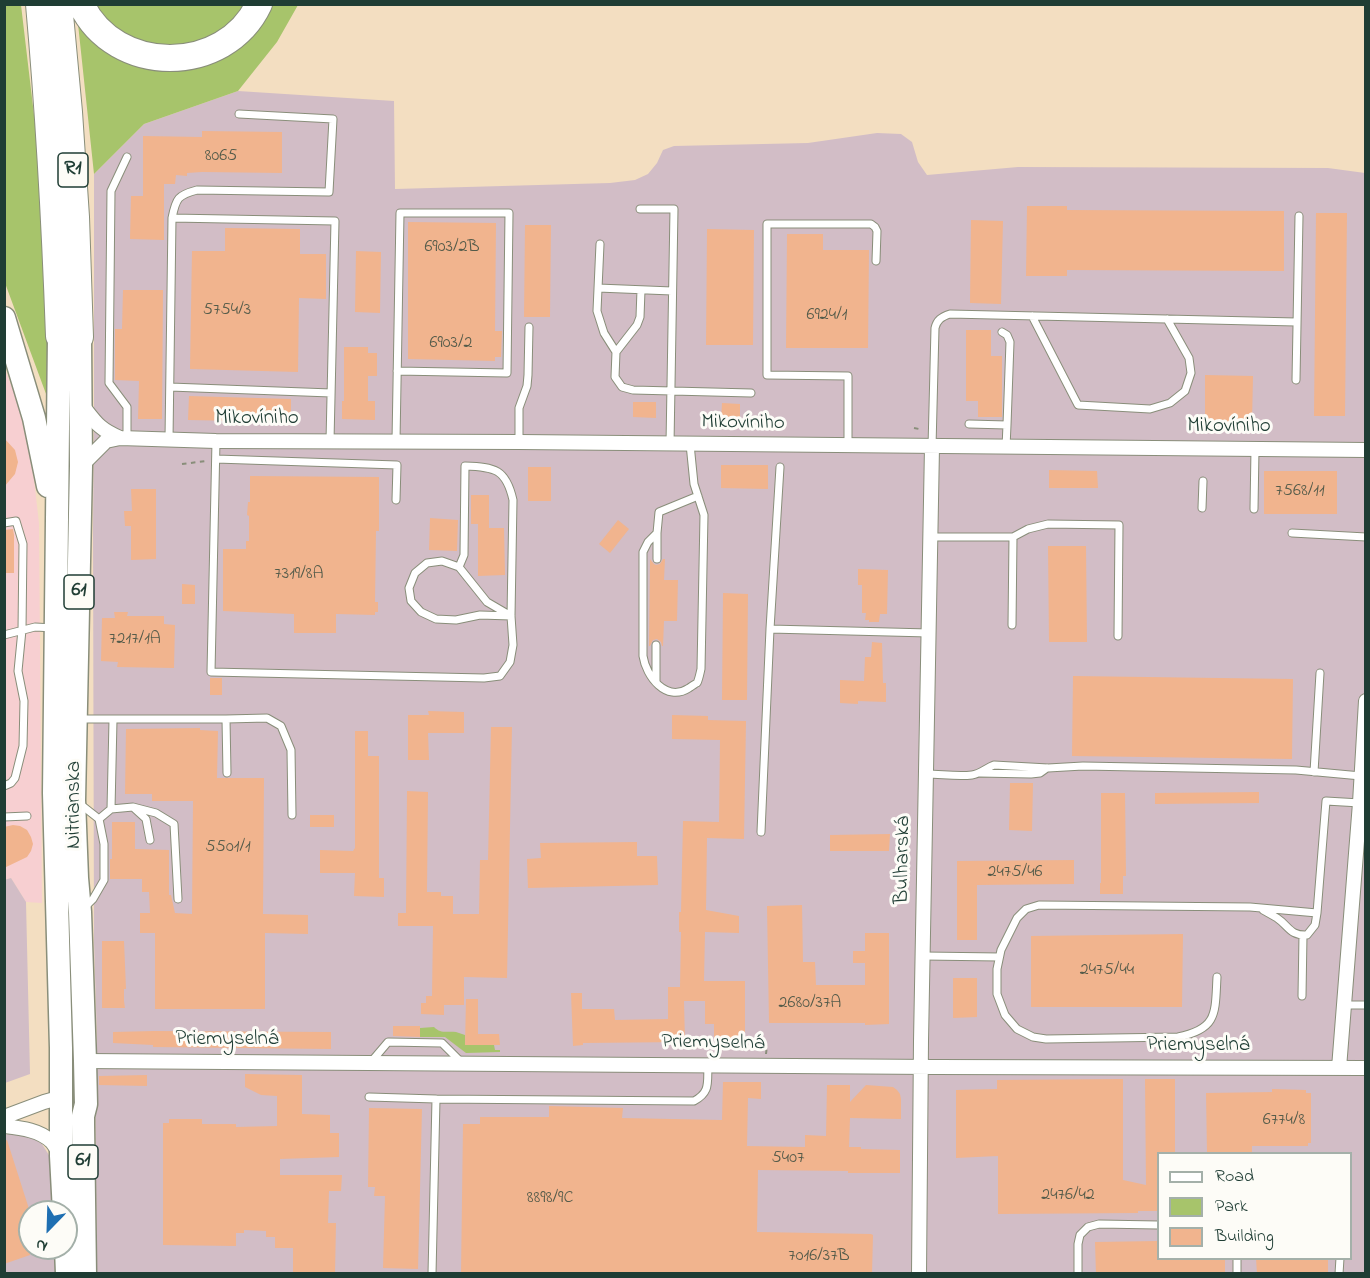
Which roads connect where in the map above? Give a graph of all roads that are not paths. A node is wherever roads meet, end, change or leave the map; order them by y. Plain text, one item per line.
1 (39, 4) edge
2 (59, 4) edge
3 (81, 4) edge
4 (259, 4) edge
5 (239, 114) dead end
6 (127, 157) dead end
7 (640, 208) dead end
8 (1299, 216) dead end
9 (172, 218) junction
10 (600, 244) dead end
11 (876, 261) dead end
12 (598, 288) junction
13 (641, 290) junction
14 (672, 291) junction
15 (1032, 316) junction
16 (4, 318) edge
17 (1167, 319) junction
18 (1296, 322) junction
19 (529, 327) dead end
20 (1002, 332) dead end
21 (69, 336) junction
22 (616, 352) junction
23 (397, 371) junction
24 (1296, 381) dead end
25 (170, 387) junction
26 (670, 391) junction
27 (331, 393) junction
28 (751, 393) dead end
29 (81, 404) junction
30 (969, 424) dead end
31 (1007, 425) junction
32 (124, 439) junction
33 (170, 439) junction
34 (216, 441) junction
35 (330, 441) junction
36 (396, 441) junction
37 (519, 442) junction
38 (670, 444) junction
39 (690, 444) junction
40 (848, 446) junction
41 (932, 447) junction
42 (1006, 447) junction
43 (1255, 449) junction
44 (1365, 450) edge
45 (216, 459) junction
46 (81, 466) junction
47 (780, 467) dead end
48 (1203, 481) dead end
49 (698, 496) junction
50 (396, 500) dead end
51 (1202, 508) dead end
52 (1254, 509) dead end
53 (4, 524) edge
54 (657, 533) junction
55 (1292, 533) dead end
56 (931, 537) junction
57 (1013, 537) junction
58 (1365, 537) edge
59 (57, 538) junction
60 (657, 559) dead end
61 (459, 567) junction
62 (511, 616) junction
63 (1012, 625) dead end
64 (56, 628) junction
65 (770, 629) junction
66 (22, 630) junction
67 (929, 633) junction
68 (4, 635) edge
69 (1119, 636) dead end
70 (656, 645) dead end
71 (1320, 673) dead end
72 (656, 682) junction
73 (1365, 701) edge
74 (76, 719) junction
75 (226, 719) junction
76 (113, 720) junction
77 (1314, 772) junction
78 (226, 773) dead end
79 (927, 774) junction
80 (1361, 776) junction
81 (4, 786) edge
82 (74, 800) junction
83 (1360, 803) junction
84 (133, 807) junction
85 (111, 808) junction
86 (292, 815) dead end
87 (27, 816) dead end
88 (4, 817) edge
89 (99, 819) junction
90 (761, 832) dead end
91 (150, 840) dead end
92 (1361, 851) edge
93 (178, 899) dead end
94 (1260, 908) junction
95 (80, 912) junction
96 (1317, 913) junction
97 (1303, 935) junction
98 (924, 956) junction
99 (999, 957) junction
100 (1217, 977) dead end
101 (1302, 996) dead end
102 (1344, 1005) junction
103 (1365, 1005) edge
104 (61, 1048) junction
105 (85, 1061) junction
106 (370, 1062) junction
107 (462, 1063) junction
108 (708, 1065) junction
109 (921, 1067) junction
110 (1340, 1068) junction
111 (1365, 1068) edge
112 (62, 1097) junction
113 (369, 1097) dead end
114 (436, 1099) junction
115 (83, 1116) junction
116 (4, 1117) edge
117 (4, 1125) edge
118 (61, 1156) junction
119 (63, 1200) edge
120 (1157, 1225) edge
121 (85, 1274) edge
122 (432, 1274) edge
123 (919, 1274) edge
124 (1078, 1274) edge

1 - 21 highway, R1
2 - 21 highway, R1
3 - 4 highway
5 - 9 lane
6 - 32 lane
7 - 14 lane
8 - 18 lane
9 - 25 lane
9 - 27 lane
10 - 12 lane
11 - 40 lane
12 - 13 lane
12 - 22 lane
13 - 14 lane
13 - 22 lane
14 - 26 lane
15 - 17 lane
15 - 17 lane
15 - 41 lane
16 - 59 main road
17 - 18 lane
18 - 24 lane
19 - 37 lane
20 - 31 lane
21 - 29 main road, Nitrianska / 61
21 - 59 main road, Nitrianska / 61
22 - 26 lane
23 - 23 lane
23 - 36 lane
25 - 27 lane
25 - 33 lane
26 - 28 lane
26 - 38 lane
27 - 35 lane
29 - 32 street
29 - 46 main road, Nitrianska / 61
30 - 31 lane
31 - 42 lane
32 - 33 street, Mikovíniho
32 - 46 street
33 - 34 street, Mikovíniho
34 - 35 street, Mikovíniho
34 - 45 lane
35 - 36 street, Mikovíniho
36 - 37 street, Mikovíniho
37 - 38 street, Mikovíniho
38 - 39 street, Mikovíniho
39 - 40 street, Mikovíniho
39 - 49 lane
40 - 41 street, Mikovíniho
41 - 42 street, Mikovíniho
41 - 56 street, Bulharská
42 - 43 street, Mikovíniho
43 - 44 street, Mikovíniho
43 - 52 lane
45 - 50 lane
45 - 62 lane
46 - 74 main road, Nitrianska / 61
47 - 65 lane
48 - 51 lane
49 - 54 lane
49 - 72 lane
53 - 66 lane
54 - 60 lane
54 - 72 lane
55 - 58 lane
56 - 57 lane
56 - 67 street, Bulharská
57 - 63 lane
57 - 69 lane
59 - 64 main road, Nitrianska / 61
61 - 62 lane
61 - 62 lane
61 - 62 lane
64 - 66 lane
64 - 104 main road, Nitrianska / 61
65 - 67 lane
65 - 90 lane
66 - 68 lane
66 - 81 lane
67 - 79 street, Bulharská
70 - 72 lane
71 - 77 lane
73 - 80 street
74 - 76 lane
74 - 82 main road, Nitrianska / 61
75 - 76 lane
75 - 78 lane
75 - 86 lane
76 - 85 lane
77 - 79 lane
77 - 80 lane
79 - 98 street, Bulharská
80 - 83 street
82 - 89 lane
82 - 95 main road, Nitrianska / 61
83 - 92 street
83 - 96 lane
84 - 85 lane
84 - 91 lane
84 - 93 lane
85 - 89 lane
87 - 88 lane
89 - 95 lane
92 - 102 street
94 - 96 lane
94 - 97 lane
94 - 99 lane
95 - 105 main road, Nitrianska / 61
96 - 97 lane
97 - 101 lane
98 - 99 lane
98 - 109 street, Bulharská
99 - 100 lane
102 - 103 lane
102 - 110 street
104 - 105 main road
104 - 112 main road, Nitrianska / 61
105 - 106 street, Priemyselná
105 - 112 main road
105 - 115 main road, Nitrianska / 61
106 - 107 street, Priemyselná
106 - 107 lane
107 - 108 street, Priemyselná
108 - 109 street, Priemyselná
108 - 114 lane
109 - 110 street, Priemyselná
109 - 123 street, Bulharská
110 - 111 street, Priemyselná
112 - 115 main road
112 - 116 street
112 - 118 main road, Nitrianska / 61
113 - 114 lane
114 - 122 lane
115 - 121 main road, Nitrianska / 61
117 - 118 street
118 - 119 main road, Nitrianska / 61
120 - 124 lane

